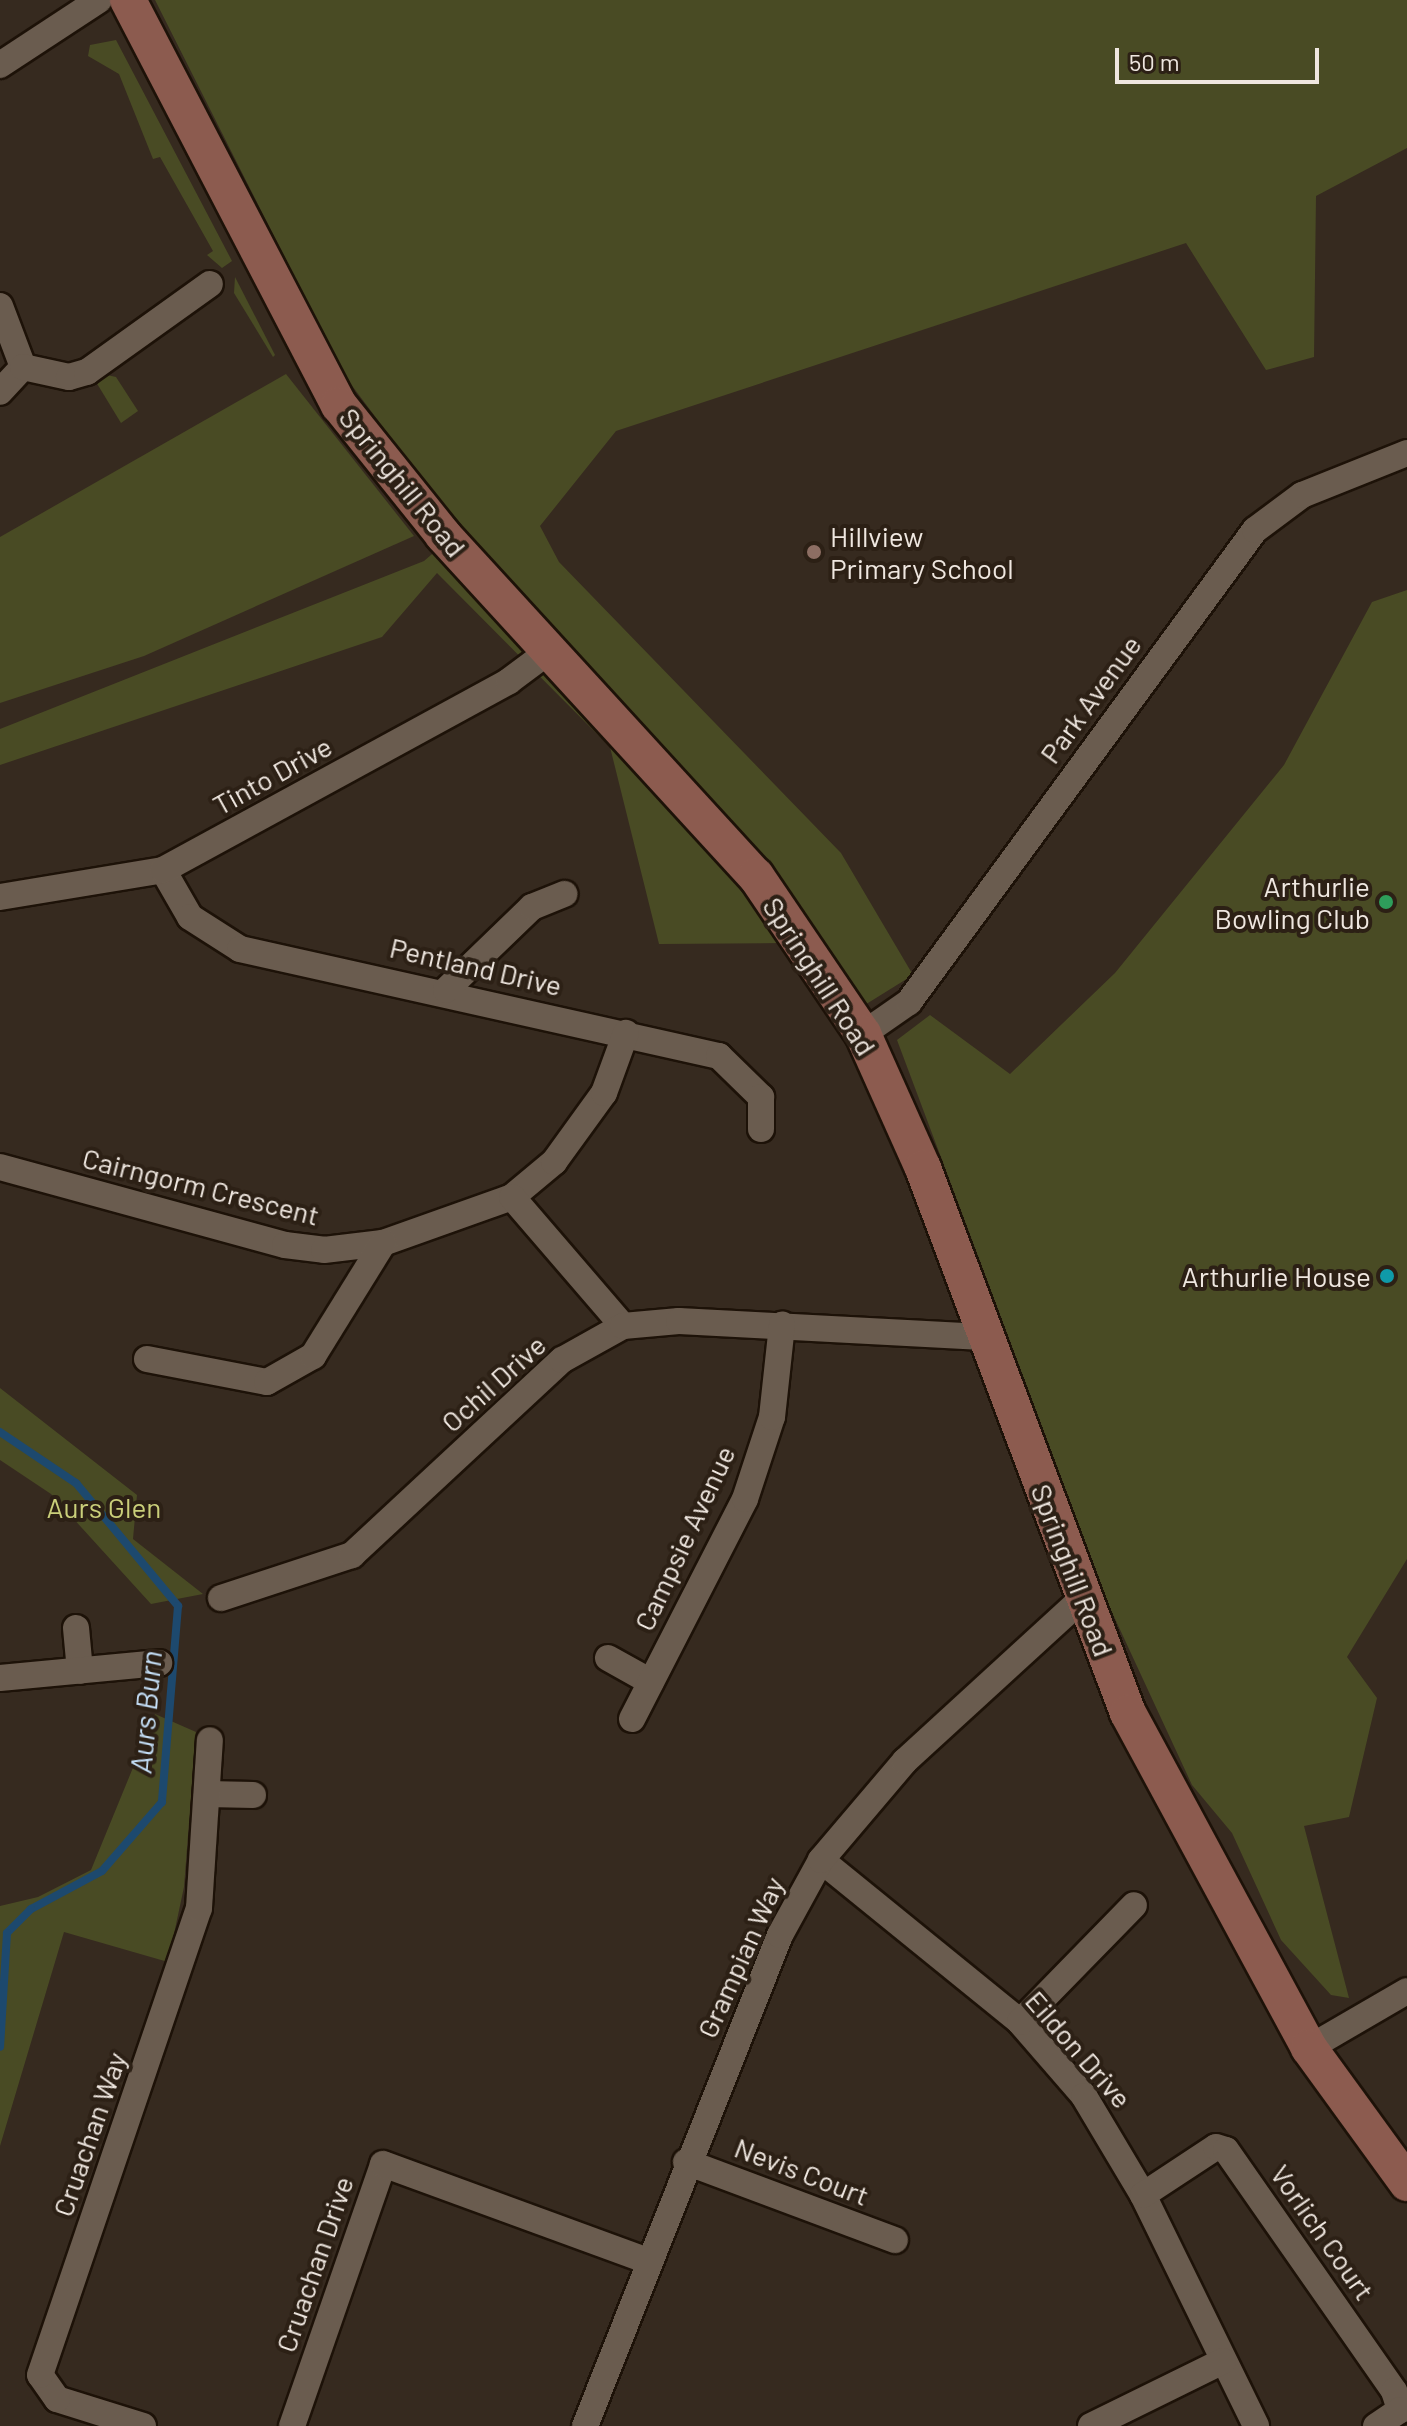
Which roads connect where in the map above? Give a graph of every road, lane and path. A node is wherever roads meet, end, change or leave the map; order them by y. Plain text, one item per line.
1 (99, 0) edge
2 (128, 0) edge
3 (0, 65) edge
4 (210, 284) dead end
5 (0, 306) edge
6 (23, 367) junction
7 (0, 392) edge
8 (1407, 453) edge
9 (552, 649) junction
10 (163, 870) junction
11 (564, 894) dead end
12 (0, 897) edge
13 (446, 990) junction
14 (626, 1033) junction
15 (863, 1034) junction
16 (761, 1129) dead end
17 (0, 1167) edge
18 (512, 1197) junction
19 (383, 1243) junction
20 (782, 1325) junction
21 (623, 1326) junction
22 (988, 1337) junction
23 (147, 1359) dead end
24 (221, 1598) dead end
25 (1082, 1599) junction
26 (76, 1628) dead end
27 (608, 1658) dead end
28 (159, 1663) dead end
29 (80, 1671) junction
30 (0, 1678) edge
31 (651, 1682) junction
32 (632, 1719) dead end
33 (210, 1740) dead end
34 (208, 1794) junction
35 (253, 1795) dead end
36 (821, 1860) junction
37 (1134, 1905) dead end
38 (1407, 1991) edge
39 (1020, 2022) junction
40 (1309, 2048) junction
41 (686, 2162) junction
42 (1407, 2183) edge
43 (1143, 2195) junction
44 (895, 2240) dead end
45 (648, 2261) junction
46 (1223, 2361) junction
47 (143, 2426) edge
48 (292, 2426) edge
49 (586, 2426) edge
50 (1091, 2426) edge
51 (1256, 2426) edge
52 (1376, 2426) edge

1 - 3 street
2 - 9 street, Springhill Road
4 - 6 street
5 - 6 street
6 - 7 street
8 - 15 street, Park Avenue
9 - 10 street, Tinto Drive
9 - 15 street, Springhill Road
10 - 12 street, Tinto Drive
10 - 13 street, Pentland Drive
11 - 13 street
13 - 14 street, Pentland Drive
14 - 16 street, Pentland Drive
14 - 18 street, Cairngorm Crescent
15 - 22 street, Springhill Road
17 - 19 street, Cairngorm Crescent
18 - 19 street, Cairngorm Crescent
18 - 21 street
19 - 23 street
20 - 21 street, Ochil Drive
20 - 22 street, Ochil Drive
20 - 31 street, Campsie Avenue
21 - 24 street, Ochil Drive
22 - 25 street, Springhill Road
25 - 36 street, Grampian Way
25 - 40 street, Springhill Road
26 - 29 street
27 - 31 street, Campsie Avenue
28 - 29 street
29 - 30 street
31 - 32 street, Campsie Avenue
33 - 34 street, Cruachan Way
34 - 35 street
34 - 47 street, Cruachan Way
36 - 39 street, Eildon Drive
36 - 41 street, Grampian Way
37 - 39 street
38 - 40 street
39 - 43 street, Eildon Drive
40 - 42 street, Springhill Road
41 - 44 street, Nevis Court
41 - 45 street, Grampian Way
43 - 46 street, Eildon Drive
43 - 52 street, Vorlich Court
45 - 48 street, Cruachan Drive
45 - 49 street, Grampian Way
46 - 50 street
46 - 51 street, Eildon Drive

